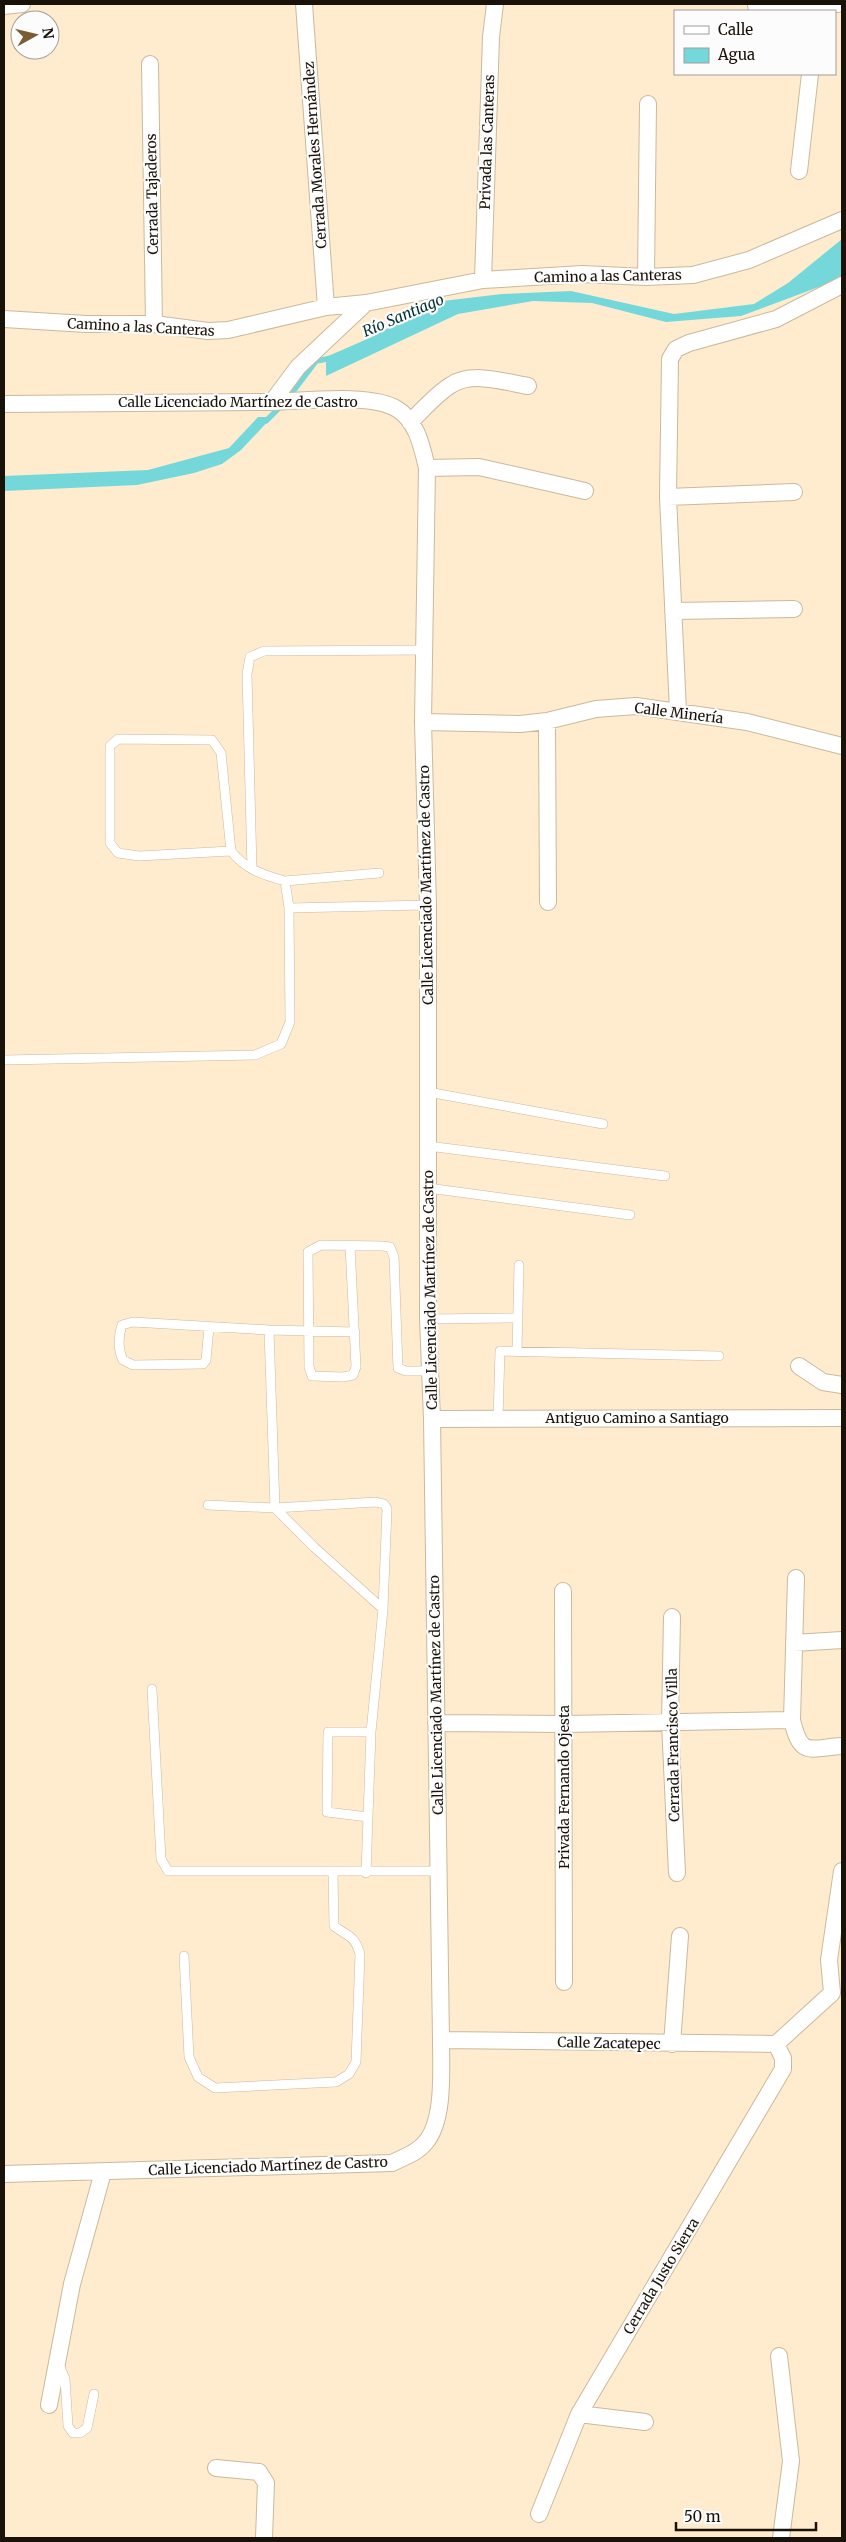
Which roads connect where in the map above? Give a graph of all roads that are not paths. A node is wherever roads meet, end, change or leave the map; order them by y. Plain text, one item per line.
1 (22, 4) edge
2 (304, 4) edge
3 (495, 4) edge
4 (817, 4) edge
5 (838, 4) edge
6 (4, 6) edge
7 (756, 6) dead end
8 (150, 64) dead end
9 (810, 75) edge
10 (648, 104) dead end
11 (799, 171) dead end
12 (842, 220) edge
13 (646, 277) junction
14 (484, 280) junction
15 (842, 284) edge
16 (366, 303) junction
17 (326, 307) junction
18 (4, 318) edge
19 (154, 324) junction
20 (528, 386) dead end
21 (276, 402) junction
22 (4, 404) edge
23 (410, 422) junction
24 (427, 468) junction
25 (585, 491) dead end
26 (794, 492) dead end
27 (668, 497) junction
28 (794, 609) dead end
29 (673, 611) junction
30 (424, 650) junction
31 (678, 711) junction
32 (547, 721) junction
33 (424, 722) junction
34 (842, 746) edge
35 (232, 851) junction
36 (252, 869) junction
37 (379, 873) dead end
38 (285, 880) junction
39 (548, 902) dead end
40 (428, 905) junction
41 (289, 908) junction
42 (4, 1060) edge
43 (428, 1092) junction
44 (603, 1124) dead end
45 (428, 1146) junction
46 (665, 1176) dead end
47 (428, 1188) junction
48 (630, 1216) dead end
49 (350, 1246) junction
50 (519, 1265) dead end
51 (518, 1318) junction
52 (428, 1319) junction
53 (209, 1327) junction
54 (269, 1330) junction
55 (308, 1331) junction
56 (355, 1332) junction
57 (517, 1351) junction
58 (719, 1356) dead end
59 (799, 1366) dead end
60 (431, 1371) junction
61 (842, 1385) edge
62 (498, 1418) junction
63 (842, 1418) edge
64 (432, 1419) junction
65 (208, 1505) dead end
66 (275, 1508) junction
67 (796, 1578) dead end
68 (564, 1591) dead end
69 (383, 1609) junction
70 (672, 1617) dead end
71 (842, 1640) edge
72 (794, 1643) junction
73 (152, 1689) dead end
74 (792, 1720) junction
75 (436, 1723) junction
76 (670, 1723) junction
77 (564, 1724) junction
78 (371, 1732) junction
79 (842, 1746) edge
80 (368, 1817) junction
81 (439, 1871) junction
82 (842, 1872) edge
83 (333, 1873) junction
84 (366, 1873) junction
85 (677, 1873) dead end
86 (680, 1936) dead end
87 (184, 1956) dead end
88 (564, 1982) dead end
89 (837, 1991) edge
90 (441, 2040) junction
91 (672, 2044) junction
92 (776, 2044) junction
93 (103, 2172) junction
94 (4, 2174) edge
95 (779, 2356) dead end
96 (58, 2362) junction
97 (94, 2394) dead end
98 (49, 2405) dead end
99 (579, 2414) junction
100 (645, 2422) dead end
101 (216, 2468) dead end
102 (540, 2514) dead end
103 (264, 2538) edge
104 (781, 2538) edge

1 - 6 street
2 - 17 street, Cerrada Morales Hernández
3 - 14 street, Privada las Canteras
4 - 5 street
4 - 7 street
8 - 19 street, Cerrada Tajaderos
9 - 11 street
10 - 13 street
12 - 13 street, Camino a las Canteras
13 - 14 street, Camino a las Canteras
14 - 16 street, Camino a las Canteras
15 - 27 street
16 - 17 street, Camino a las Canteras
16 - 21 street
17 - 19 street, Camino a las Canteras
18 - 19 street, Camino a las Canteras
20 - 23 street
21 - 22 street, Calle Licenciado Martínez de Castro
21 - 23 street, Calle Licenciado Martínez de Castro
23 - 24 street, Calle Licenciado Martínez de Castro
24 - 25 street
24 - 30 street, Calle Licenciado Martínez de Castro
26 - 27 street
27 - 29 street
28 - 29 street
29 - 31 street
30 - 33 street, Calle Licenciado Martínez de Castro
30 - 36 lane
31 - 32 street, Calle Minería
31 - 34 street, Calle Minería
32 - 33 street, Calle Minería
32 - 39 street
33 - 40 street, Calle Licenciado Martínez de Castro
35 - 35 lane
35 - 36 lane
36 - 38 lane
37 - 38 lane
38 - 41 lane
40 - 41 lane
40 - 43 street, Calle Licenciado Martínez de Castro
41 - 42 lane
43 - 44 lane
43 - 45 street, Calle Licenciado Martínez de Castro
45 - 46 lane
45 - 47 street, Calle Licenciado Martínez de Castro
47 - 48 lane
47 - 52 street, Calle Licenciado Martínez de Castro
49 - 55 lane
49 - 56 lane
49 - 60 lane
50 - 51 lane
51 - 52 lane
51 - 57 lane
52 - 60 street, Calle Licenciado Martínez de Castro
53 - 53 lane
53 - 54 lane
54 - 55 lane
54 - 66 lane
55 - 56 lane
55 - 56 lane
57 - 58 lane
57 - 62 lane
59 - 61 street
60 - 64 street, Calle Licenciado Martínez de Castro
62 - 63 street, Antiguo Camino a Santiago
62 - 64 street, Antiguo Camino a Santiago
64 - 75 street, Calle Licenciado Martínez de Castro
65 - 66 lane
66 - 69 lane
66 - 69 lane
67 - 72 street
68 - 77 street, Privada Fernando Ojesta
69 - 78 lane
70 - 76 street, Cerrada Francisco Villa
71 - 72 street
72 - 74 street
73 - 83 lane
74 - 76 street
74 - 79 street
75 - 77 street
75 - 81 street, Calle Licenciado Martínez de Castro
76 - 77 street
76 - 85 street, Cerrada Francisco Villa
77 - 88 street, Privada Fernando Ojesta
78 - 80 lane
78 - 80 lane
80 - 84 lane
81 - 84 lane
81 - 90 street, Calle Licenciado Martínez de Castro
82 - 89 street
83 - 84 lane
83 - 87 lane
86 - 91 street
89 - 92 street
90 - 91 street, Calle Zacatepec
90 - 93 street, Calle Licenciado Martínez de Castro
91 - 92 street, Calle Zacatepec
92 - 99 street, Cerrada Justo Sierra
93 - 94 street, Calle Licenciado Martínez de Castro
93 - 96 street
95 - 104 street
96 - 97 lane
96 - 98 street
99 - 100 street
99 - 102 street, Cerrada Justo Sierra
101 - 103 street

